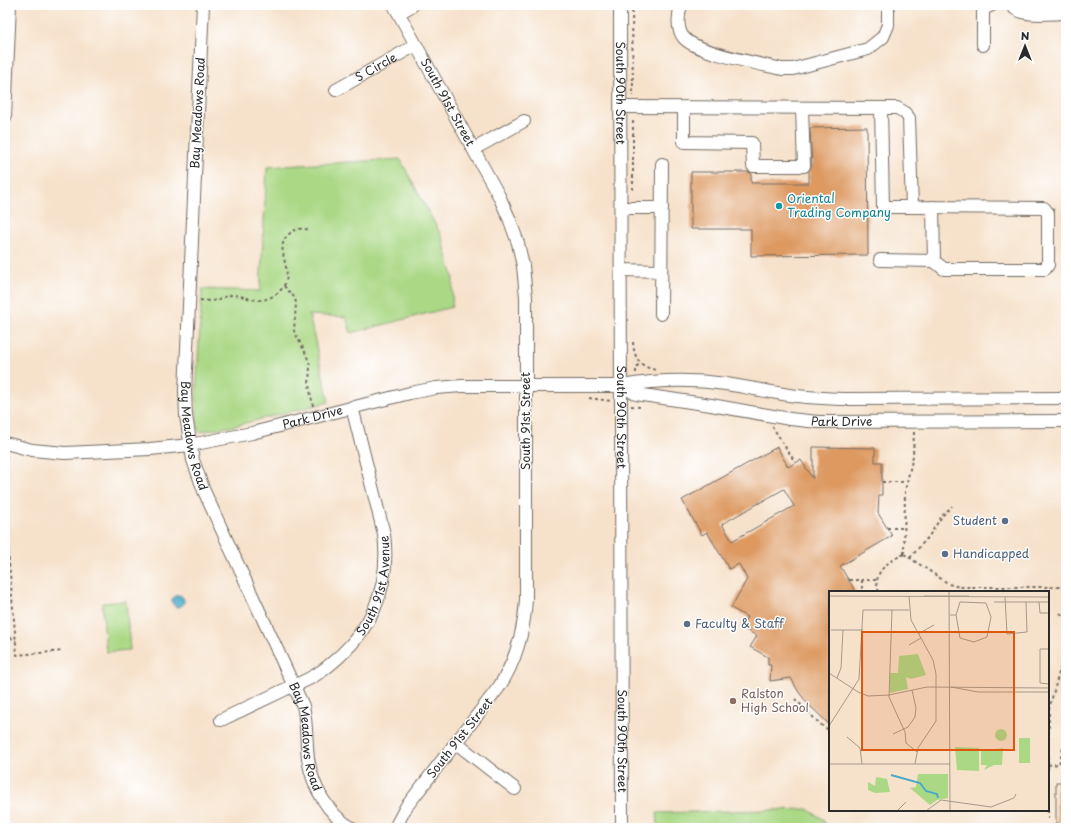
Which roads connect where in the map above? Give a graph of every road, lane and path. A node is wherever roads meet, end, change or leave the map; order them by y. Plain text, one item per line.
1 (10, 5) edge
2 (204, 5) edge
3 (413, 5) edge
4 (620, 5) edge
5 (632, 5) edge
6 (681, 5) edge
7 (888, 5) edge
8 (992, 5) edge
9 (397, 9) edge
10 (1016, 9) edge
11 (1066, 13) edge
12 (416, 45) junction
13 (983, 45) dead end
14 (336, 90) dead end
15 (627, 107) junction
16 (684, 108) junction
17 (802, 108) junction
18 (881, 108) junction
19 (5, 117) edge
20 (524, 121) dead end
21 (474, 149) junction
22 (662, 164) dead end
23 (912, 207) junction
24 (934, 207) junction
25 (627, 208) junction
26 (662, 208) junction
27 (310, 230) dead end
28 (880, 260) dead end
29 (934, 260) junction
30 (621, 270) junction
31 (661, 271) junction
32 (284, 286) junction
33 (198, 300) dead end
34 (661, 314) dead end
35 (633, 338) dead end
36 (660, 370) dead end
37 (526, 386) junction
38 (622, 386) junction
39 (1066, 398) edge
40 (313, 407) dead end
41 (352, 407) junction
42 (1066, 422) edge
43 (771, 423) dead end
44 (914, 429) dead end
45 (5, 443) edge
46 (190, 445) junction
47 (7, 455) dead end
48 (795, 462) dead end
49 (5, 464) edge
50 (882, 482) dead end
51 (906, 482) junction
52 (952, 506) dead end
53 (5, 516) edge
54 (887, 528) dead end
55 (905, 528) junction
56 (904, 554) junction
57 (910, 558) junction
58 (849, 580) dead end
59 (862, 580) junction
60 (877, 580) junction
61 (1066, 587) edge
62 (862, 591) edge
63 (879, 591) edge
64 (1060, 613) dead end
65 (1066, 618) edge
66 (5, 634) edge
67 (16, 641) junction
68 (1066, 647) edge
69 (62, 651) dead end
70 (294, 685) junction
71 (795, 699) dead end
72 (1049, 709) edge
73 (221, 720) dead end
74 (829, 730) edge
75 (456, 743) junction
76 (1066, 748) edge
77 (1049, 765) edge
78 (515, 789) dead end
79 (1048, 811) edge
80 (1048, 820) dead end
81 (352, 828) edge
82 (395, 828) edge
83 (622, 828) edge

1 - 19 street
2 - 46 street, Bay Meadows Road
3 - 9 street
4 - 15 street, South 90th Street
5 - 15 path
6 - 7 street
8 - 13 street
9 - 12 street, South 91st Street
10 - 11 street
12 - 14 street, S Circle
12 - 21 street, South 91st Street
15 - 16 street
15 - 25 street, South 90th Street
15 - 25 path
16 - 17 street
16 - 17 street
17 - 18 street
18 - 23 street
18 - 23 street
20 - 21 street
21 - 37 street, South 91st Street
22 - 26 street
23 - 24 street
24 - 29 street
24 - 29 street
25 - 26 street
25 - 30 street, South 90th Street
26 - 31 street
27 - 32 path
28 - 29 street
30 - 31 street
30 - 38 street, South 90th Street
31 - 34 street
32 - 33 path
32 - 40 path
35 - 36 path
37 - 38 street, Park Drive
37 - 41 street, Park Drive
37 - 75 street, South 91st Street
38 - 39 street, Park Drive
38 - 42 street, Park Drive
38 - 83 street, South 90th Street
41 - 46 street, Park Drive
41 - 70 street, South 91st Avenue
43 - 48 path
44 - 51 path
45 - 46 street, Park Drive
46 - 70 street, Bay Meadows Road
47 - 49 path
50 - 51 path
51 - 55 path
52 - 57 path
53 - 67 path
54 - 55 path
55 - 56 path
56 - 57 path
56 - 60 path
57 - 61 path
58 - 59 path
59 - 60 path
59 - 62 path
60 - 63 path
64 - 65 path
66 - 67 path
67 - 69 path
68 - 72 path
70 - 73 street, South 91st Avenue
70 - 81 street, Bay Meadows Road
71 - 74 path
75 - 78 street
75 - 82 street, South 91st Street
76 - 77 path
79 - 80 path

